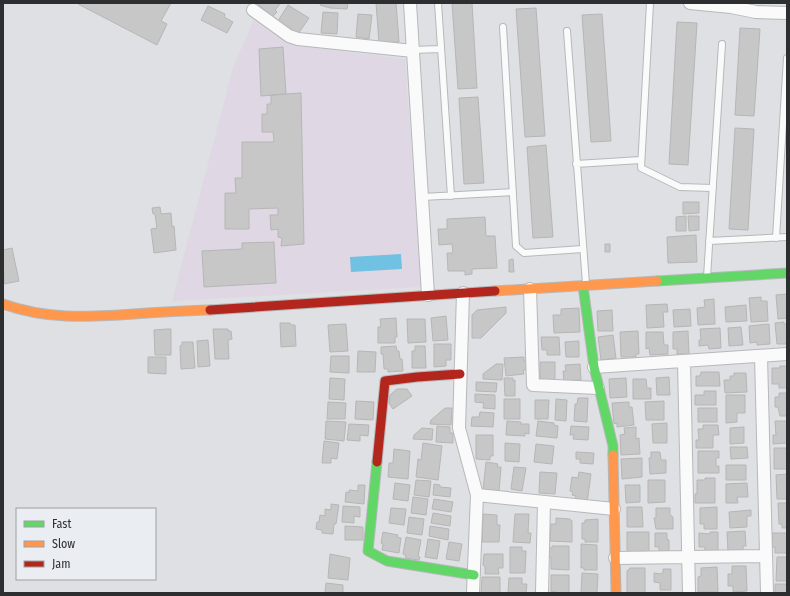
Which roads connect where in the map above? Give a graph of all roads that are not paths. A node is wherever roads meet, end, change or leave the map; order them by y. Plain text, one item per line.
1 (410, 3) edge
2 (438, 3) edge
3 (650, 3) edge
4 (693, 3) edge
5 (253, 10) dead end
6 (787, 13) edge
7 (503, 27) dead end
8 (567, 31) dead end
9 (722, 44) dead end
10 (440, 49) junction
11 (413, 50) junction
12 (787, 58) edge
13 (641, 160) junction
14 (576, 164) junction
15 (713, 188) junction
16 (513, 192) junction
17 (451, 196) junction
18 (422, 198) junction
19 (787, 237) edge
20 (776, 238) junction
21 (709, 241) junction
22 (583, 249) junction
23 (787, 273) edge
24 (707, 278) junction
25 (584, 286) junction
26 (530, 289) junction
27 (463, 293) junction
28 (428, 295) junction
29 (3, 304) edge
30 (787, 354) edge
31 (761, 356) junction
32 (684, 361) junction
33 (594, 367) junction
34 (460, 374) junction
35 (598, 388) junction
36 (477, 494) junction
37 (544, 502) junction
38 (614, 509) junction
39 (766, 556) junction
40 (615, 558) junction
41 (688, 558) junction
42 (474, 575) junction
43 (473, 593) edge
44 (542, 593) edge
45 (616, 593) edge
46 (689, 593) edge
47 (767, 593) edge

1 - 11 street
2 - 10 lane
3 - 13 lane
4 - 6 street
5 - 11 street
7 - 16 lane
8 - 14 lane
9 - 15 lane
10 - 11 lane
10 - 17 lane
11 - 18 street
12 - 20 lane
13 - 14 lane
13 - 15 lane
14 - 22 lane
15 - 21 lane
16 - 17 lane
16 - 22 lane
17 - 18 lane
18 - 28 street
19 - 20 lane
20 - 21 lane
21 - 24 lane
22 - 25 lane
23 - 24 street
24 - 25 street
25 - 26 street
25 - 33 street
26 - 27 street
26 - 35 street
27 - 28 street
27 - 34 street
28 - 29 street
30 - 31 street
31 - 32 street
31 - 39 street
32 - 33 street
32 - 41 street
33 - 35 street
34 - 36 street
34 - 42 street
35 - 38 street
36 - 37 street
36 - 42 street
37 - 38 street
37 - 44 street
38 - 40 street
39 - 41 street
39 - 47 street
40 - 41 street
40 - 45 street
41 - 46 street
42 - 43 street

